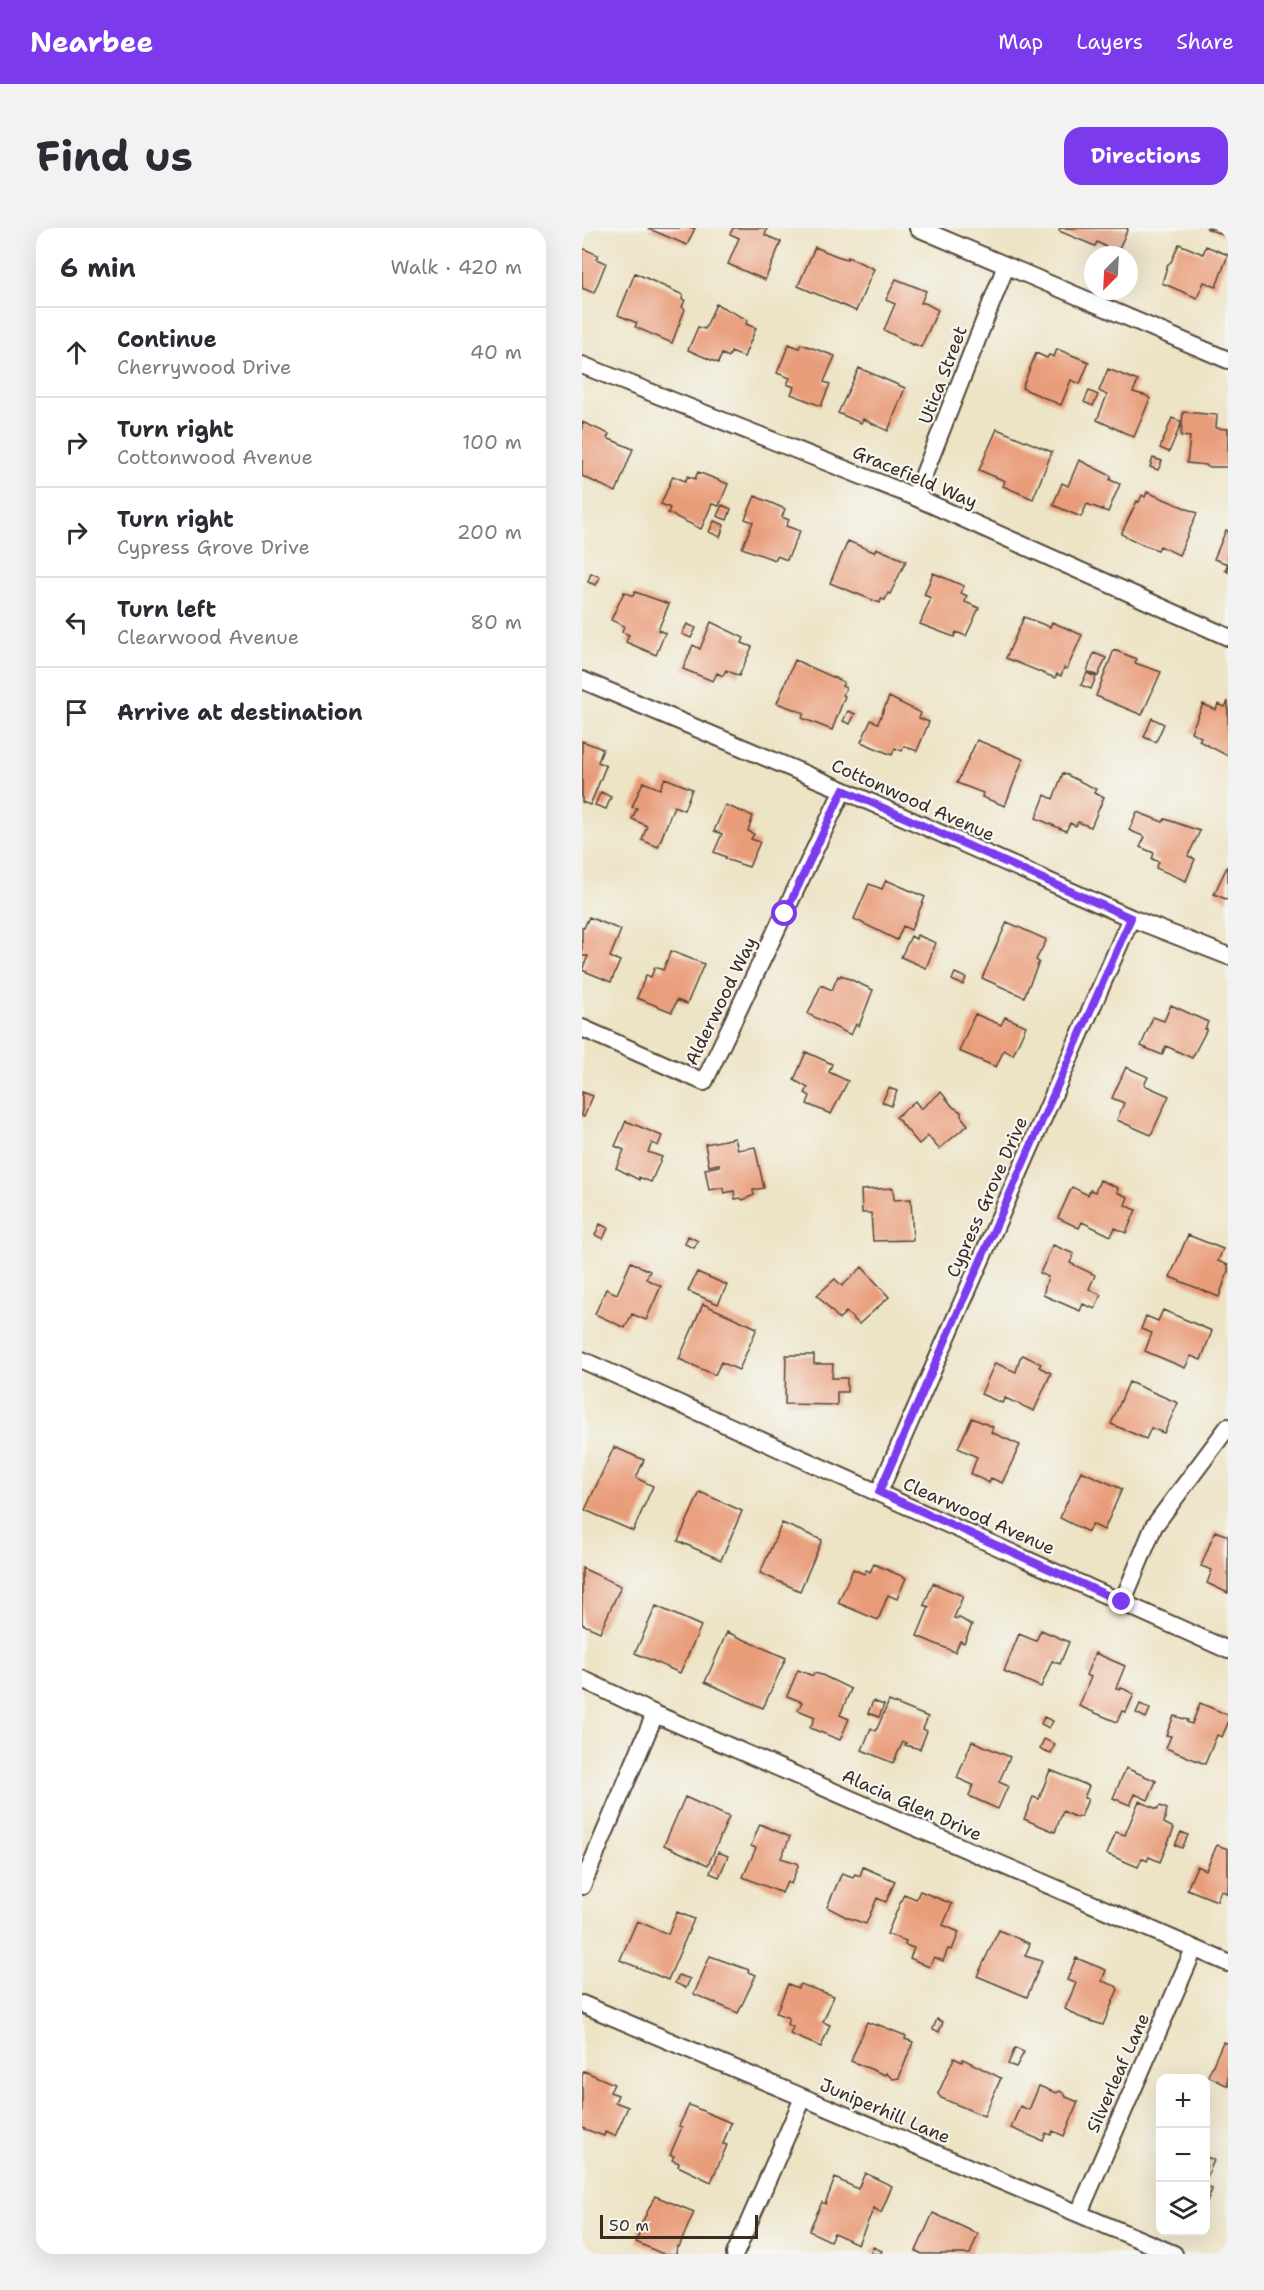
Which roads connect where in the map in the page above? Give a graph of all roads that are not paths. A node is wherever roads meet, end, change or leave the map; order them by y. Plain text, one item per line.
1 (918, 228) edge
2 (1006, 266) junction
3 (1228, 360) edge
4 (582, 365) edge
5 (915, 497) junction
6 (1228, 637) edge
7 (582, 680) edge
8 (843, 790) junction
9 (1131, 918) junction
10 (1228, 956) edge
11 (582, 1028) edge
12 (582, 1360) edge
13 (1228, 1427) edge
14 (879, 1492) junction
15 (1122, 1602) junction
16 (1228, 1650) edge
17 (582, 1679) edge
18 (655, 1714) junction
19 (582, 1886) edge
20 (1194, 1949) junction
21 (1228, 1963) edge
22 (582, 2004) edge
23 (803, 2098) junction
24 (1079, 2213) junction
25 (735, 2254) edge
26 (1174, 2254) edge

1 - 2 street
2 - 3 street
2 - 5 street, Utica Street
4 - 5 street, Gracefield Way
5 - 6 street, Gracefield Way
7 - 8 street, Cottonwood Avenue
8 - 9 street, Cottonwood Avenue
8 - 11 street, Alderwood Way
9 - 10 street, Cottonwood Avenue
9 - 14 street, Cypress Grove Drive
12 - 14 street, Clearwood Avenue
13 - 15 street
14 - 15 street, Clearwood Avenue
15 - 16 street, Clearwood Avenue
17 - 18 street, Alacia Glen Drive
18 - 19 street
18 - 20 street, Alacia Glen Drive
20 - 21 street, Alacia Glen Drive
20 - 24 street, Silverleaf Lane
22 - 23 street, Juniperhill Lane
23 - 24 street, Juniperhill Lane
23 - 25 street
24 - 26 street, Juniperhill Lane

